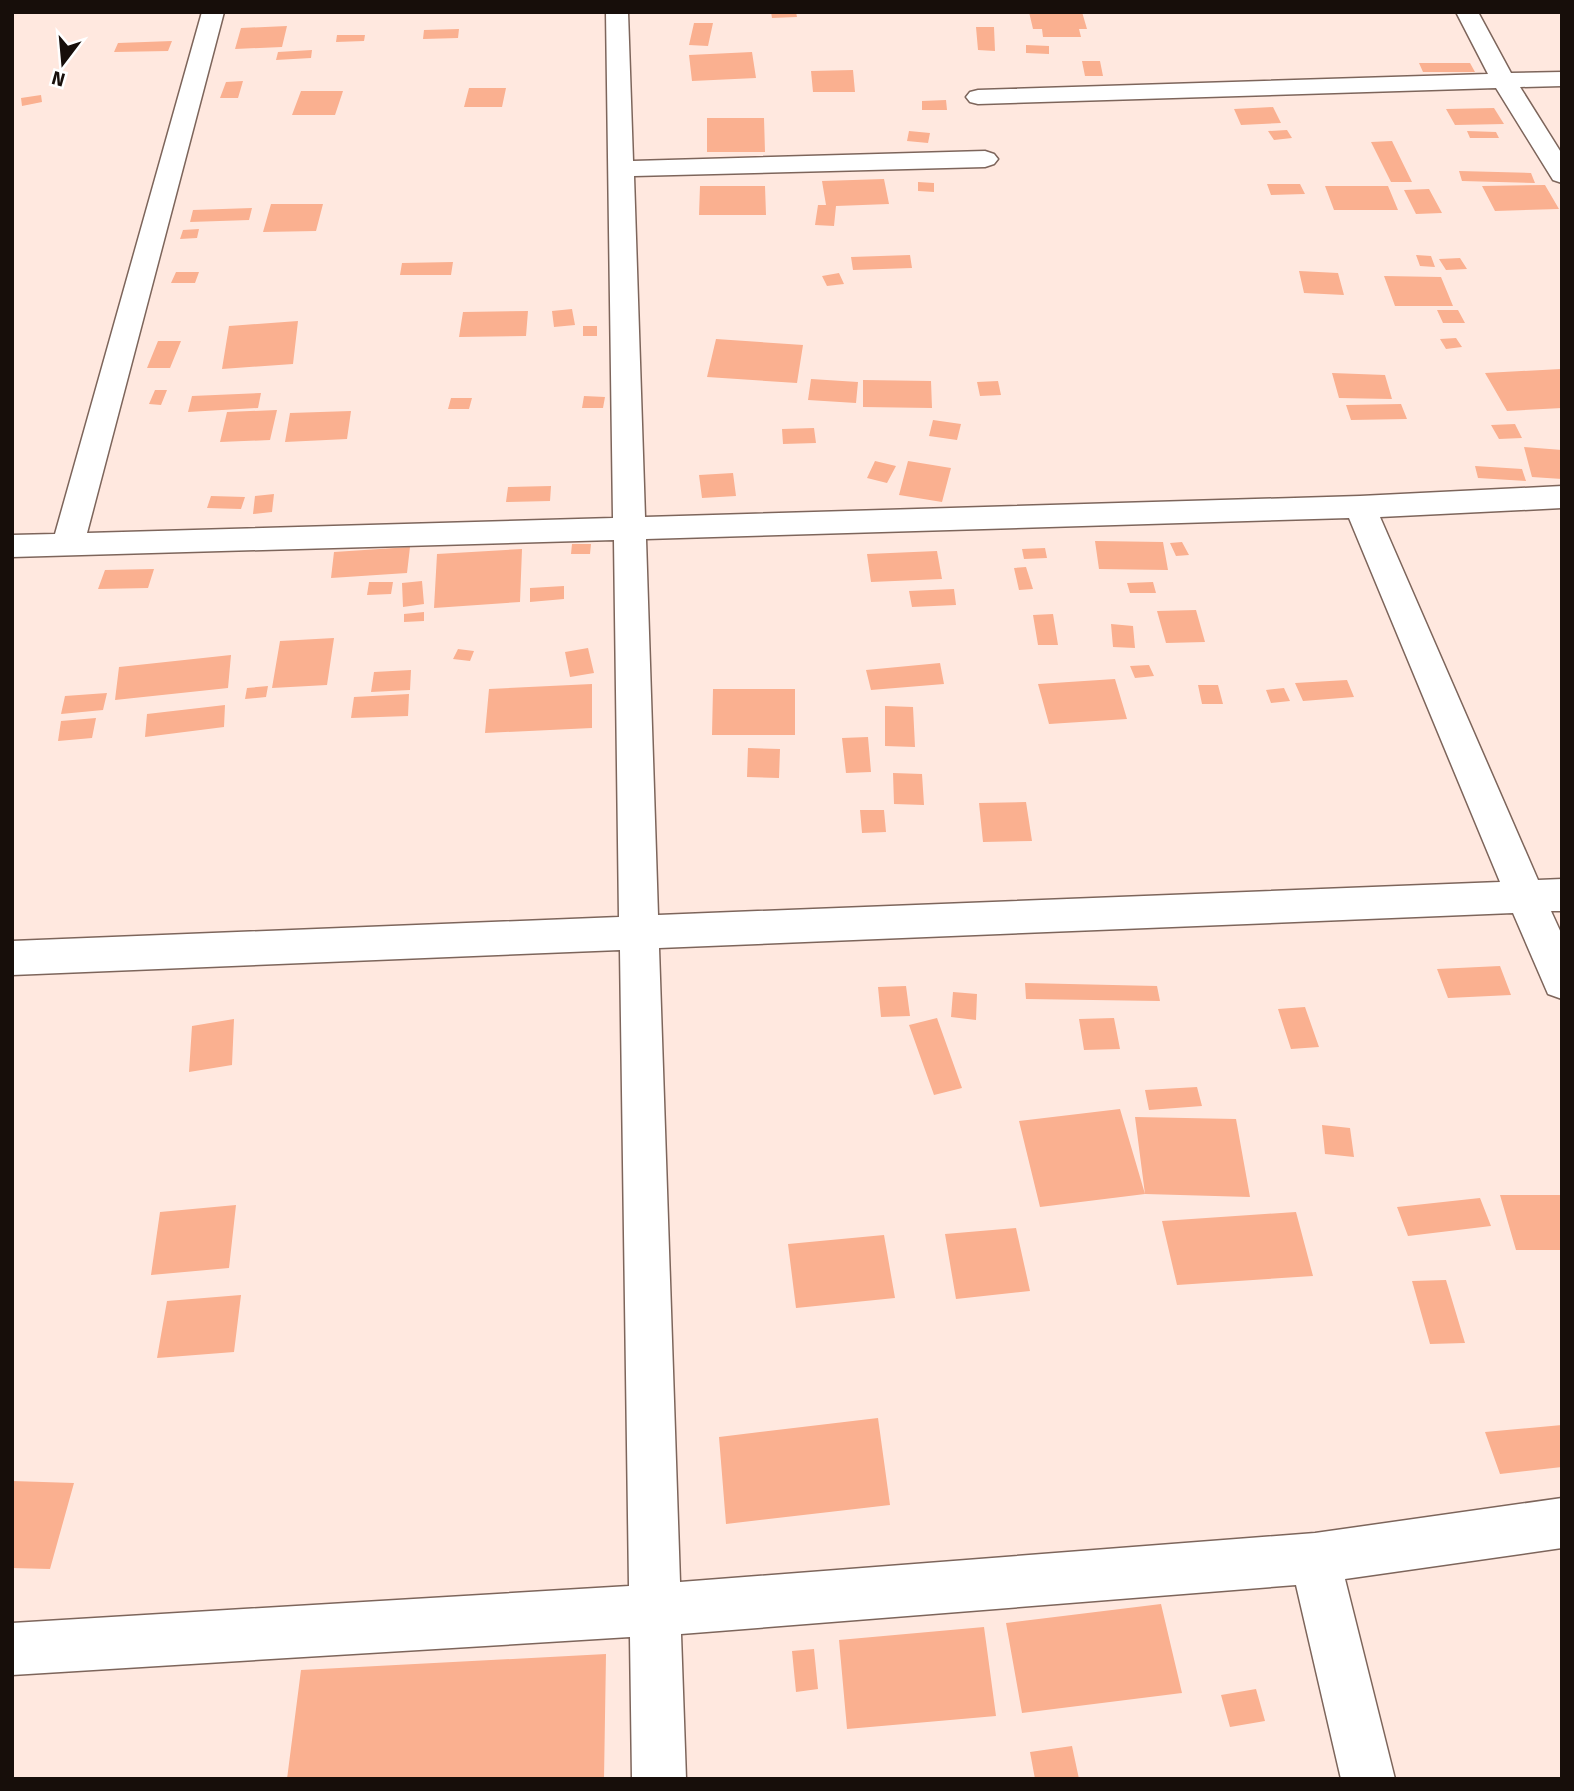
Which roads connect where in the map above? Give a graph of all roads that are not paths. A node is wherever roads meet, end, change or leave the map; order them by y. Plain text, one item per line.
1 (213, 12) edge
2 (617, 12) edge
3 (1466, 12) edge
4 (1562, 79) edge
5 (1503, 80) junction
6 (978, 97) dead end
7 (985, 159) dead end
8 (620, 169) junction
9 (1562, 174) edge
10 (1562, 496) edge
11 (1360, 507) junction
12 (629, 528) junction
13 (68, 544) junction
14 (12, 546) edge
15 (1544, 896) edge
16 (639, 932) junction
17 (12, 958) edge
18 (1562, 982) edge
19 (1562, 1523) edge
20 (1315, 1558) junction
21 (654, 1610) junction
22 (12, 1649) edge
23 (659, 1779) edge
24 (1368, 1779) edge

1 - 13 street
2 - 8 street
3 - 5 street
4 - 5 street
5 - 6 street
5 - 9 street
7 - 8 street
8 - 12 street
10 - 11 street
11 - 12 street
11 - 15 street
12 - 13 street
12 - 16 street
13 - 14 street
15 - 16 street
15 - 18 street
16 - 17 street
16 - 21 street
19 - 20 street
20 - 21 street
20 - 24 street
21 - 22 street
21 - 23 street

